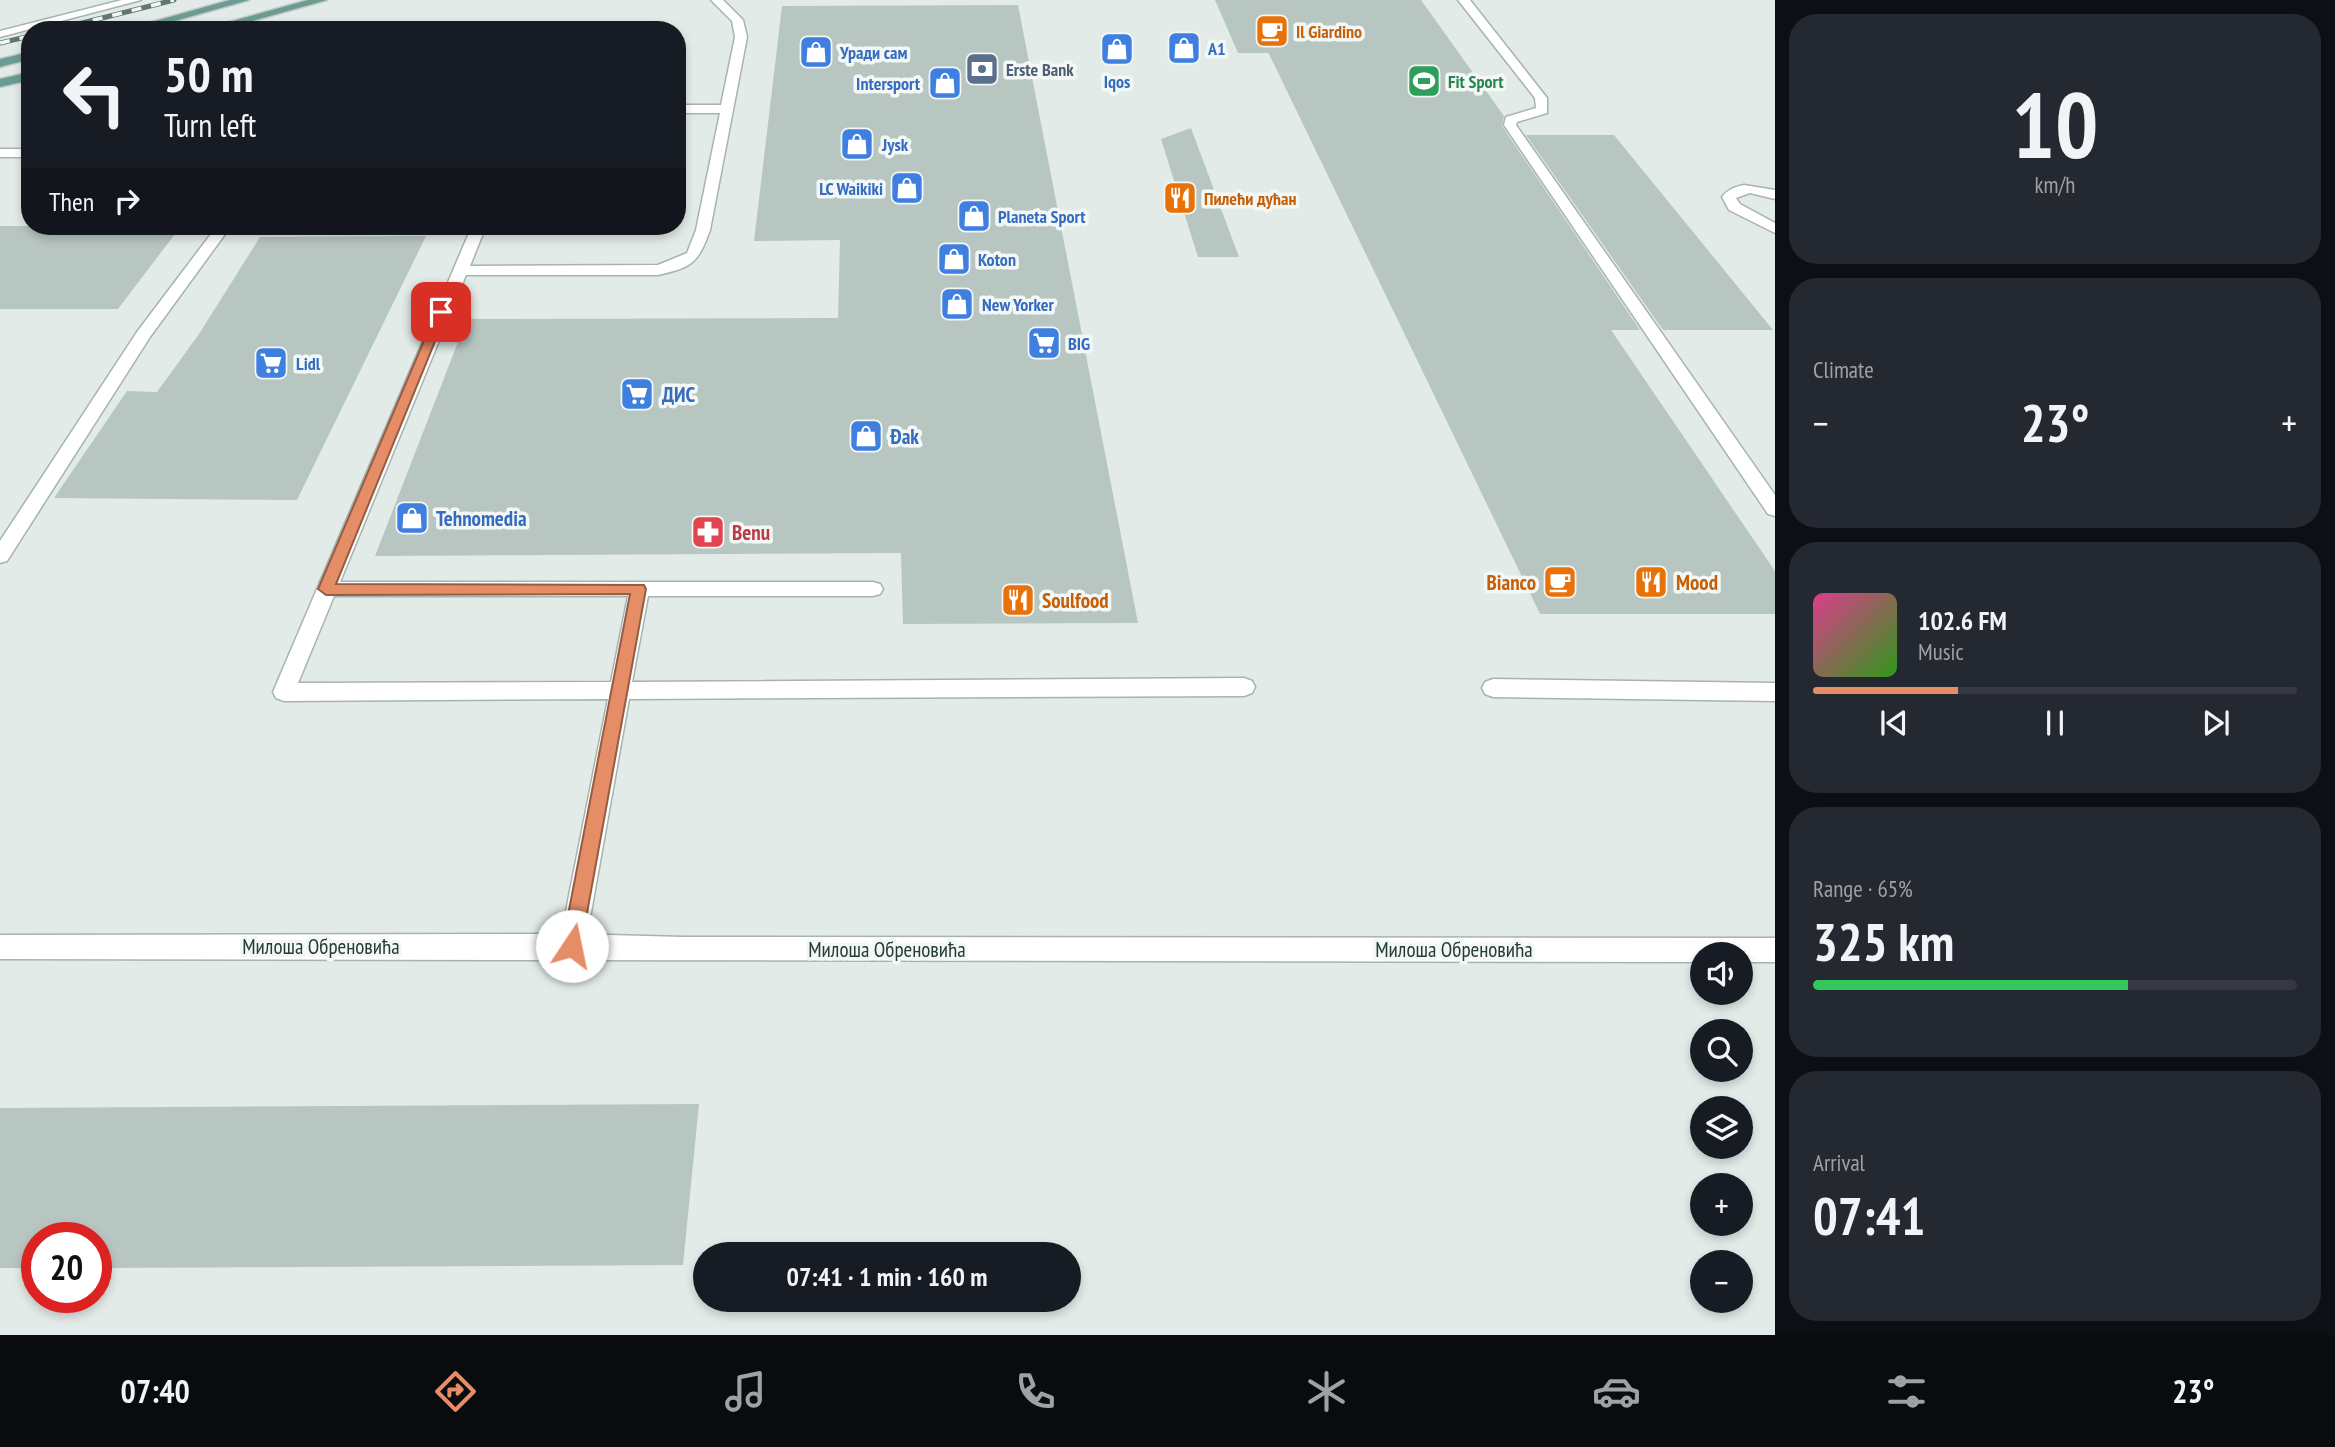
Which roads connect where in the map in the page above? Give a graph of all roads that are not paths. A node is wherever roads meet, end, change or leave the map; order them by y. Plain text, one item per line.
1 (135, 0) edge
2 (243, 0) edge
3 (320, 0) edge
4 (718, 0) edge
5 (1464, 0) edge
6 (52, 21) edge
7 (163, 21) edge
8 (240, 21) edge
9 (21, 29) edge
10 (0, 34) edge
11 (21, 57) edge
12 (0, 63) edge
13 (21, 78) edge
14 (0, 83) edge
15 (686, 109) edge
16 (727, 109) junction
17 (0, 153) edge
18 (21, 153) edge
19 (1775, 195) edge
20 (1775, 229) edge
21 (217, 235) edge
22 (475, 235) edge
23 (460, 271) junction
24 (1775, 509) edge
25 (0, 556) edge
26 (326, 589) junction
27 (639, 589) junction
28 (873, 589) dead end
29 (1244, 687) dead end
30 (1493, 688) dead end
31 (621, 690) junction
32 (1775, 692) edge
33 (572, 946) junction
34 (0, 947) edge
35 (1775, 950) edge

1 - 6 street
2 - 7 main road
3 - 8 main road
4 - 16 street
5 - 24 street
9 - 10 street
11 - 12 main road
13 - 14 main road
15 - 16 street
16 - 23 street
17 - 18 street
19 - 20 street
21 - 25 street
22 - 23 street
23 - 26 street
26 - 27 street
26 - 31 street
27 - 28 street
27 - 31 street
29 - 31 street
30 - 32 street
31 - 33 street
33 - 34 street, Милоша Обреновића
33 - 35 street, Милоша Обреновића

